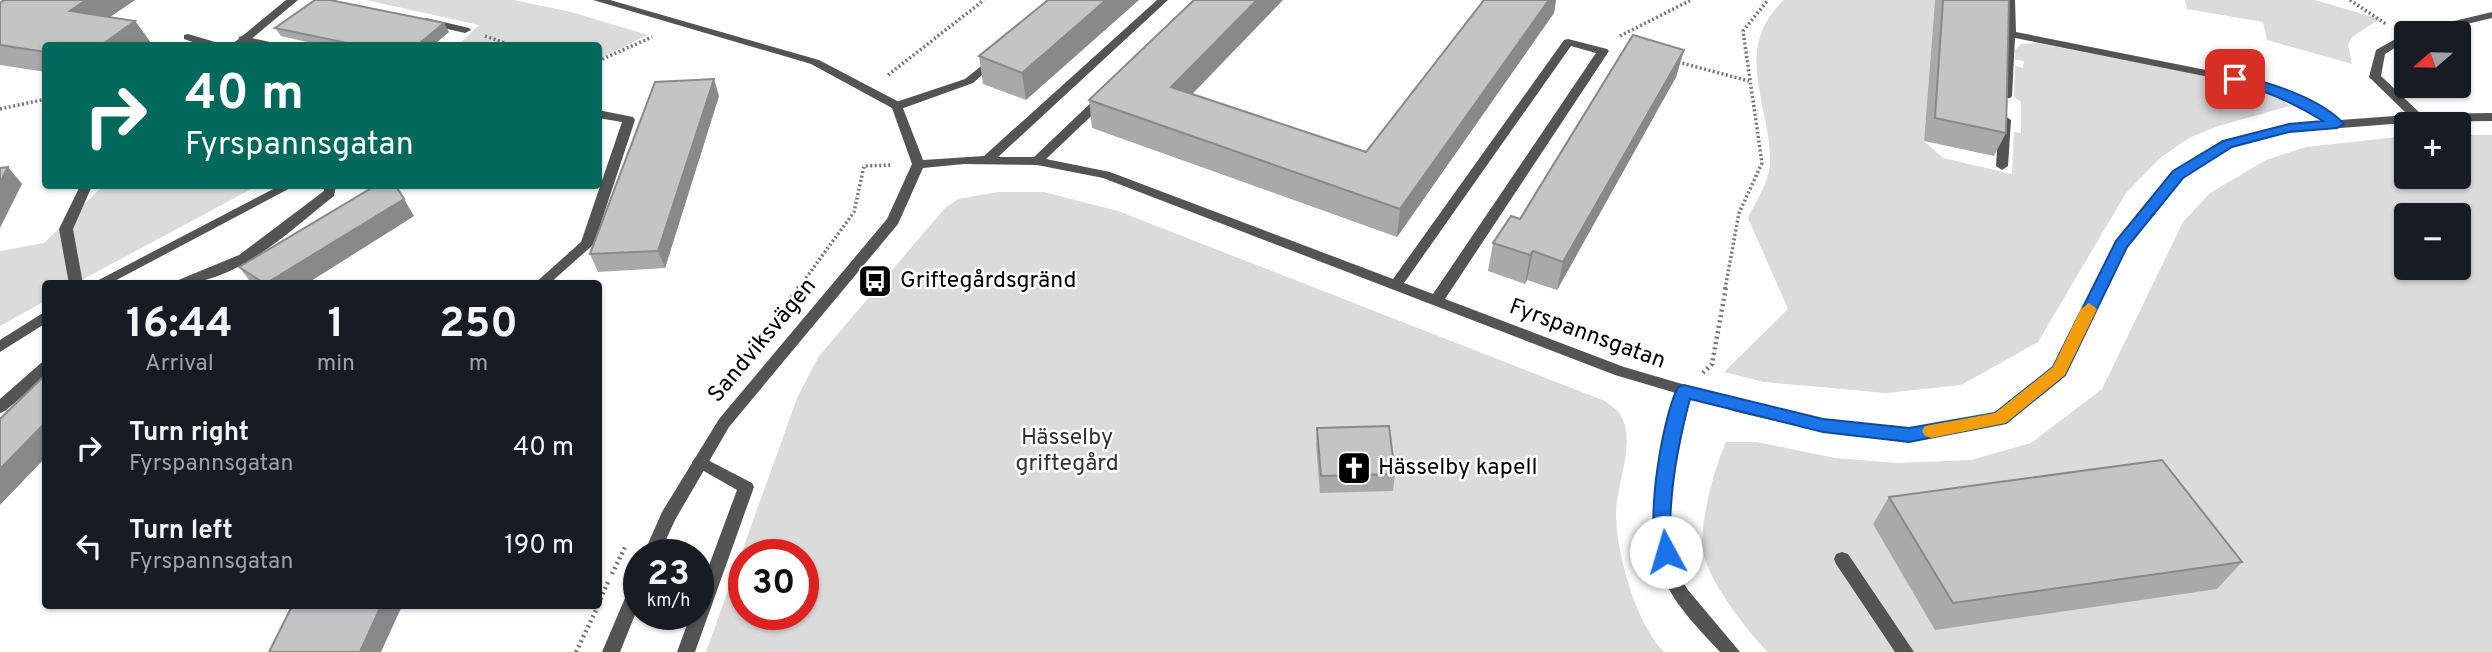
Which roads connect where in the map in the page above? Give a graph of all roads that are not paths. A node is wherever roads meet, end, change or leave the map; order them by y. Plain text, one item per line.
1 (293, 0) edge
2 (598, 0) edge
3 (1163, 0) edge
4 (2010, 0) edge
5 (2492, 15) edge
6 (410, 18) edge
7 (2467, 21) edge
8 (465, 30) road end
9 (2010, 34) junction
10 (188, 37) dead end
11 (205, 42) edge
12 (239, 42) edge
13 (2394, 44) edge
14 (1009, 45) edge
15 (1115, 85) edge
16 (2394, 95) edge
17 (2397, 98) edge
18 (897, 106) junction
19 (2412, 112) edge
20 (602, 115) edge
21 (2471, 117) edge
22 (2492, 117) edge
23 (2394, 120) edge
24 (2337, 124) junction
25 (987, 160) junction
26 (1037, 161) junction
27 (918, 164) junction
28 (2002, 166) dead end
29 (85, 189) edge
30 (282, 189) edge
31 (330, 189) edge
32 (125, 269) junction
33 (75, 280) edge
34 (104, 280) edge
35 (118, 280) edge
36 (191, 280) edge
37 (545, 280) edge
38 (1396, 285) junction
39 (1436, 301) junction
40 (42, 319) edge
41 (0, 347) edge
42 (42, 370) edge
43 (1684, 392) junction
44 (0, 407) edge
45 (701, 462) junction
46 (658, 539) edge
47 (1842, 559) dead end
48 (623, 623) edge
49 (611, 652) edge
50 (686, 652) edge
51 (1731, 652) edge
52 (1905, 652) edge

1 - 12 street
2 - 18 street
3 - 25 street
4 - 9 street
5 - 7 street
6 - 8 street
9 - 24 street
9 - 28 street
10 - 11 street
13 - 16 street
14 - 18 street
15 - 26 street
17 - 19 street
18 - 27 street
20 - 37 street
21 - 22 street, Fyrspannsgatan
23 - 24 street, Fyrspannsgatan
24 - 43 street, Fyrspannsgatan
25 - 26 street, Fyrspannsgatan
25 - 27 street, Fyrspannsgatan
26 - 38 street, Fyrspannsgatan
27 - 45 street, Sandviksvägen
29 - 33 street
30 - 32 street
31 - 36 street
32 - 34 street
32 - 35 street
38 - 39 street, Fyrspannsgatan
38 - 39 street
39 - 43 street, Fyrspannsgatan
40 - 41 street
42 - 44 street
43 - 51 street
45 - 46 street, Sandviksvägen
45 - 50 street
47 - 52 street
48 - 49 street

